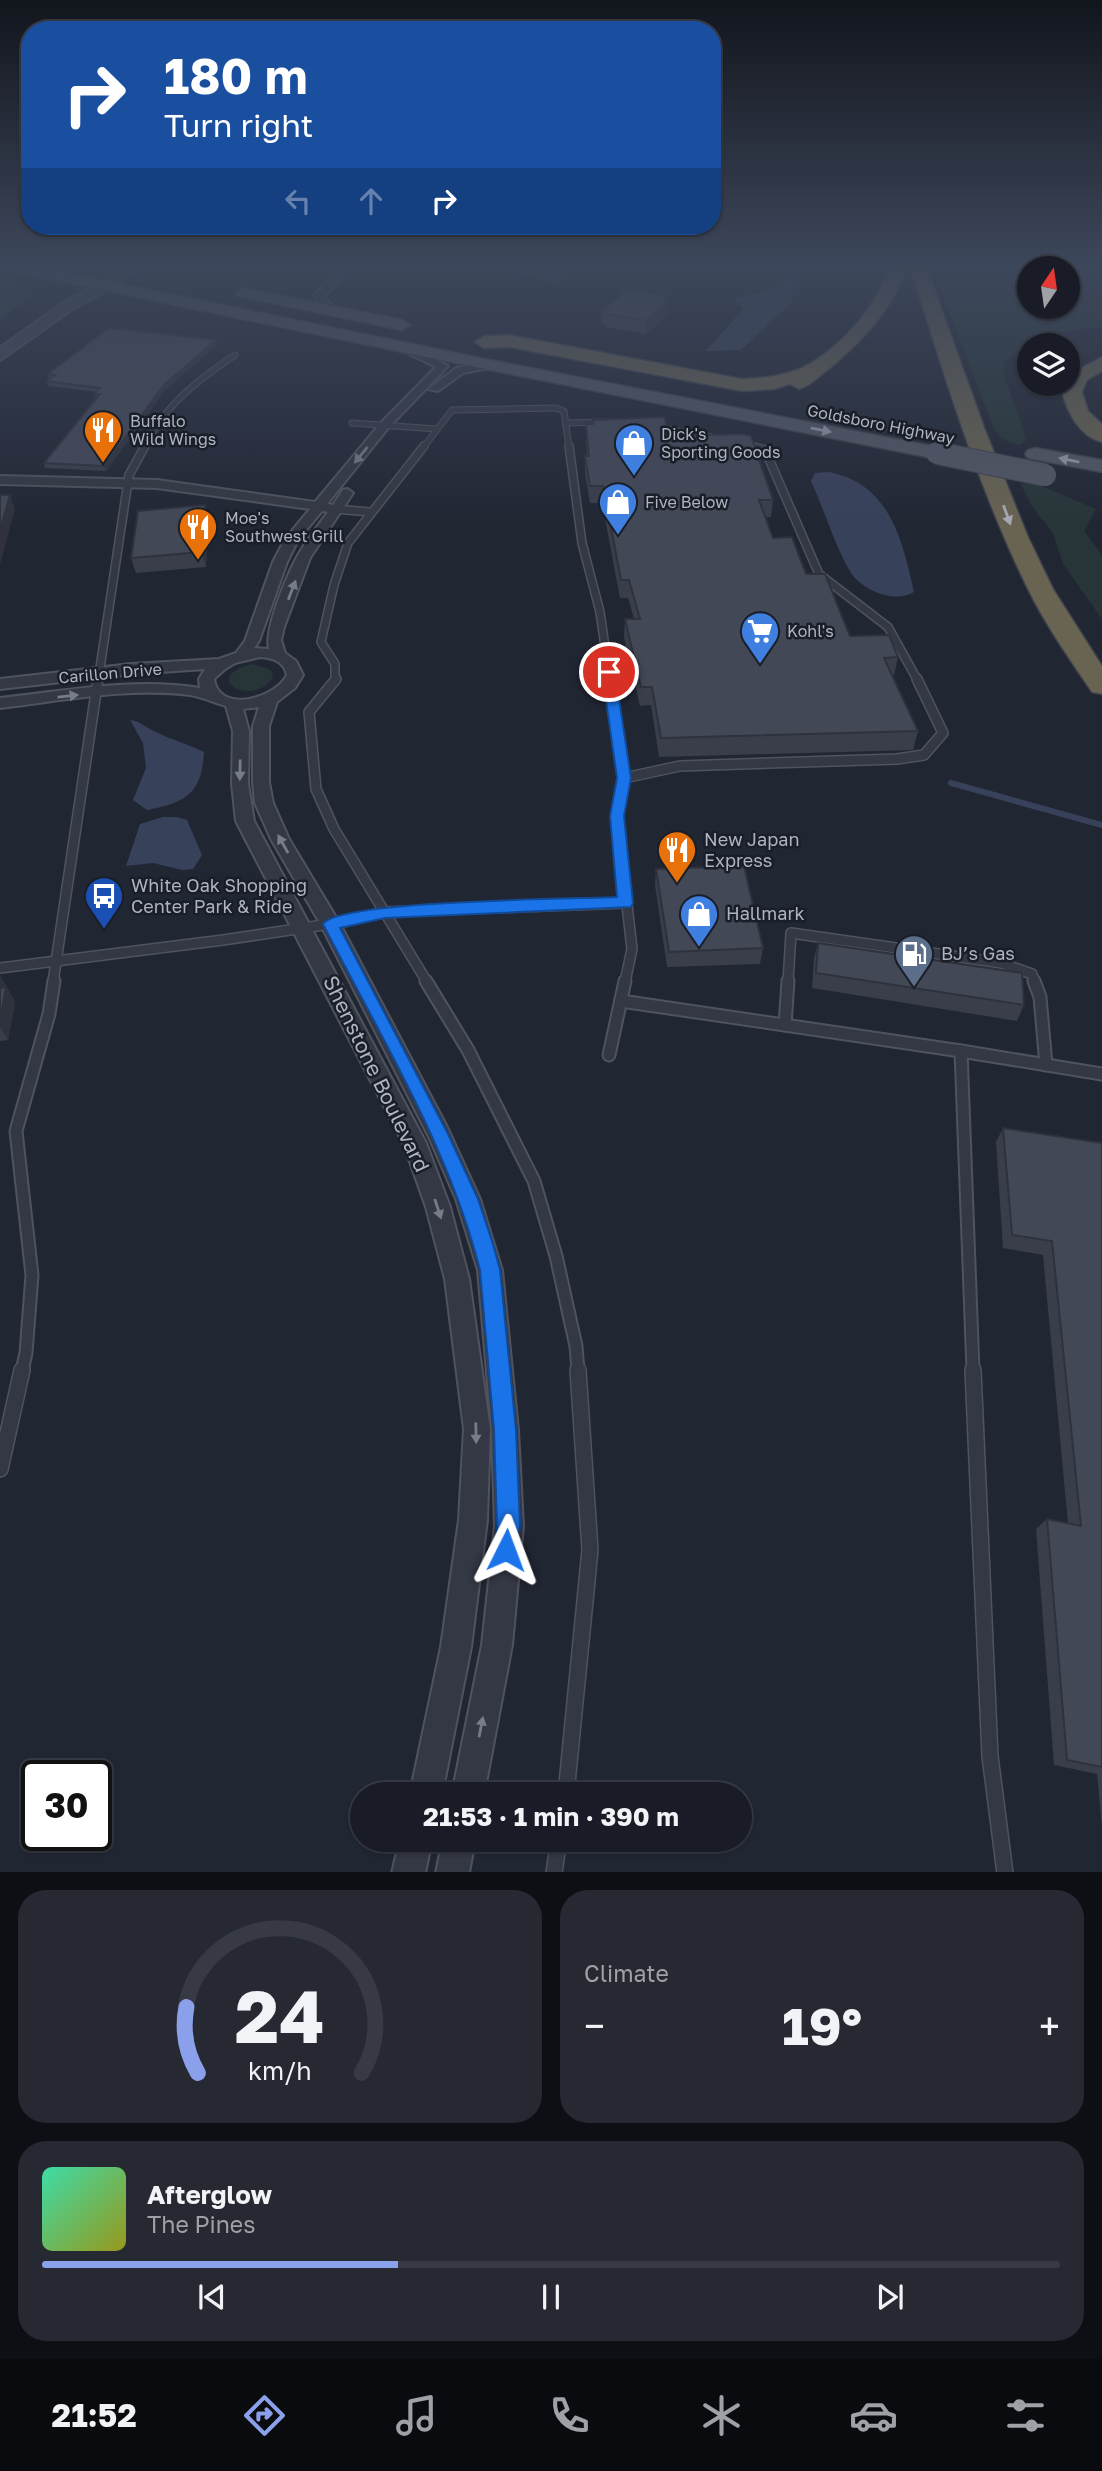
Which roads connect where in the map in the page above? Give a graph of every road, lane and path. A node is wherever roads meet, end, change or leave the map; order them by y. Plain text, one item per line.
1 (416, 353) edge
2 (434, 353) edge
3 (501, 353) edge
4 (541, 353) edge
5 (574, 353) edge
6 (833, 353) edge
7 (949, 353) edge
8 (235, 355) dead end
9 (1102, 363) edge
10 (490, 365) junction
11 (817, 368) junction
12 (754, 398) junction
13 (613, 422) edge
14 (352, 423) dead end
15 (565, 423) junction
16 (384, 426) junction
17 (652, 426) edge
18 (398, 428) junction
19 (437, 429) junction
20 (1102, 436) edge
21 (718, 439) edge
22 (731, 441) edge
23 (936, 444) junction
24 (1102, 466) edge
25 (0, 480) edge
26 (1079, 482) dead end
27 (127, 483) junction
28 (327, 508) junction
29 (370, 512) junction
30 (243, 654) junction
31 (278, 654) junction
32 (220, 664) junction
33 (100, 673) junction
34 (0, 684) edge
35 (1102, 686) edge
36 (96, 693) junction
37 (215, 695) junction
38 (270, 699) junction
39 (233, 702) junction
40 (0, 703) edge
41 (624, 778) junction
42 (626, 903) junction
43 (385, 912) junction
44 (330, 924) junction
45 (303, 927) junction
46 (56, 962) junction
47 (0, 968) edge
48 (621, 1000) junction
49 (785, 1024) junction
50 (961, 1051) junction
51 (609, 1055) dead end
52 (1046, 1065) junction
53 (1102, 1074) edge
54 (0, 1469) edge
55 (428, 1782) edge
56 (470, 1782) edge
57 (567, 1782) edge
58 (413, 1852) edge
59 (456, 1852) edge
60 (557, 1852) edge
61 (408, 1872) edge
62 (452, 1872) edge
63 (554, 1872) edge
64 (1005, 1872) edge

1 - 16 street
2 - 10 main road, Goldsboro Highway
3 - 12 main road
4 - 12 main road, Goldsboro Highway
5 - 11 highway
6 - 11 highway
7 -> 35 highway
8 - 27 lane
9 - 20 highway
10 - 18 street
10 -> 23 main road, Goldsboro Highway
11 - 12 highway
12 - 23 main road, Goldsboro Highway
13 - 15 lane
14 - 16 lane
15 - 19 lane
15 - 41 lane
16 - 18 lane
16 -> 28 street
17 - 21 lane
18 - 19 lane
18 - 28 street
19 - 29 lane
22 - 41 lane
24 -> 23 main road, Goldsboro Highway
23 - 26 main road, bridge
25 - 27 street
27 - 28 street
27 - 33 lane
28 - 29 lane
28 - 30 street
31 -> 28 street
29 - 43 lane
30 - 31 street
30 - 32 street
31 - 38 street
32 - 33 street, Carillon Drive
32 - 37 street
33 - 34 street, Carillon Drive
33 - 36 lane
36 - 37 street, Carillon Drive
40 -> 36 street, Carillon Drive
36 - 46 lane
37 - 39 street
38 - 39 street
44 -> 38 street, Shenstone Boulevard
39 -> 45 street, Shenstone Boulevard
41 - 42 lane
42 - 43 lane
42 - 48 lane
43 - 44 lane
43 - 57 lane
44 - 45 lane
56 -> 44 street, Shenstone Boulevard
45 - 46 lane
45 -> 55 street, Shenstone Boulevard
46 - 47 lane
46 - 54 lane
48 - 49 lane
48 - 51 lane
49 - 50 lane
49 - 52 lane
50 - 52 lane
50 - 64 lane
52 - 53 lane
58 - 61 street
59 - 62 street
60 - 63 lane

